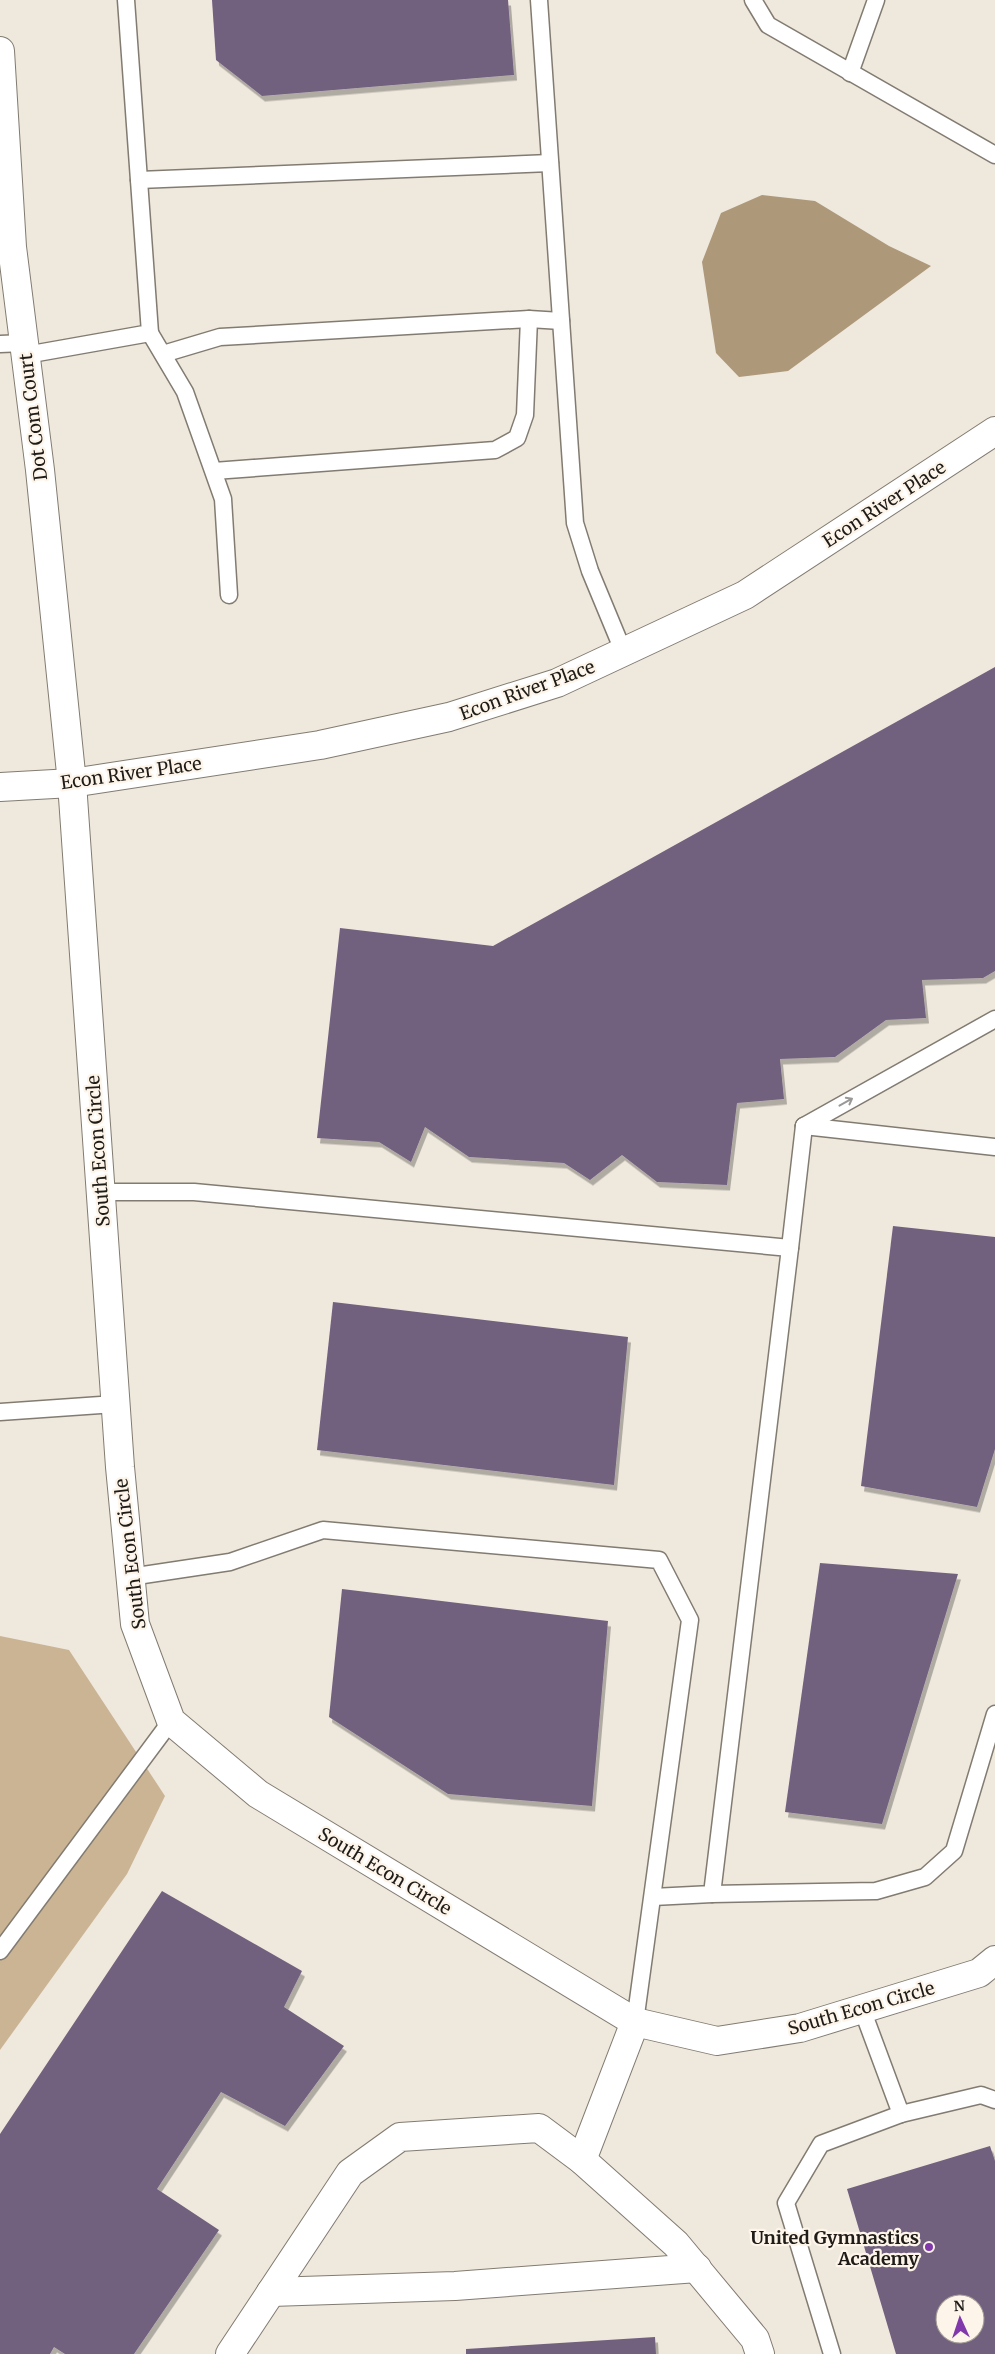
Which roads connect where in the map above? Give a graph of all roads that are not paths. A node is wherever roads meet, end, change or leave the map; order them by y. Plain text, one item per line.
1 (126, 0) edge
2 (539, 0) edge
3 (753, 0) edge
4 (876, 0) edge
5 (0, 51) edge
6 (850, 73) junction
7 (995, 155) edge
8 (550, 163) junction
9 (139, 180) junction
10 (529, 319) junction
11 (561, 321) junction
12 (150, 333) junction
13 (17, 347) edge
14 (163, 354) junction
15 (995, 431) edge
16 (214, 471) junction
17 (229, 595) dead end
18 (624, 652) junction
19 (72, 783) junction
20 (0, 787) edge
21 (995, 1019) edge
22 (804, 1126) junction
23 (995, 1147) edge
24 (101, 1192) junction
25 (790, 1248) junction
26 (116, 1404) junction
27 (0, 1412) edge
28 (130, 1578) junction
29 (995, 1714) edge
30 (170, 1721) junction
31 (712, 1894) junction
32 (653, 1897) junction
33 (0, 1951) edge
34 (995, 1960) edge
35 (862, 2009) junction
36 (635, 2022) junction
37 (995, 2100) edge
38 (901, 2114) junction
39 (582, 2160) junction
40 (696, 2268) junction
41 (271, 2292) junction
42 (230, 2354) edge
43 (760, 2354) edge
44 (832, 2354) edge

1 - 9 lane
2 - 8 lane
3 - 6 lane
4 - 6 lane
5 - 13 street, Dot Com Court
6 - 7 lane
8 - 9 lane
8 - 11 lane
9 - 12 lane
10 - 11 lane
10 - 14 lane
10 - 16 lane
11 - 18 lane
12 - 13 lane
12 - 14 lane
13 - 19 street, Dot Com Court
14 - 16 lane
15 - 18 street, Econ River Place
16 - 17 lane
18 - 19 street, Econ River Place
19 - 20 street, Econ River Place
19 - 24 street, South Econ Circle
22 -> 21 lane
22 - 23 lane
22 - 25 lane
24 - 25 lane
24 - 26 street, South Econ Circle
25 - 31 lane
26 - 27 lane
26 - 28 street, South Econ Circle
28 - 30 street, South Econ Circle
28 - 32 lane
29 - 31 lane
30 - 33 lane
30 - 36 street, South Econ Circle
31 - 32 lane
32 - 36 lane
34 - 35 street, South Econ Circle
35 - 36 street, South Econ Circle
35 - 38 lane
36 - 39 street
37 - 38 lane
38 - 44 lane
39 - 40 street
39 - 41 street
40 - 41 street
40 - 43 street
41 - 42 street

